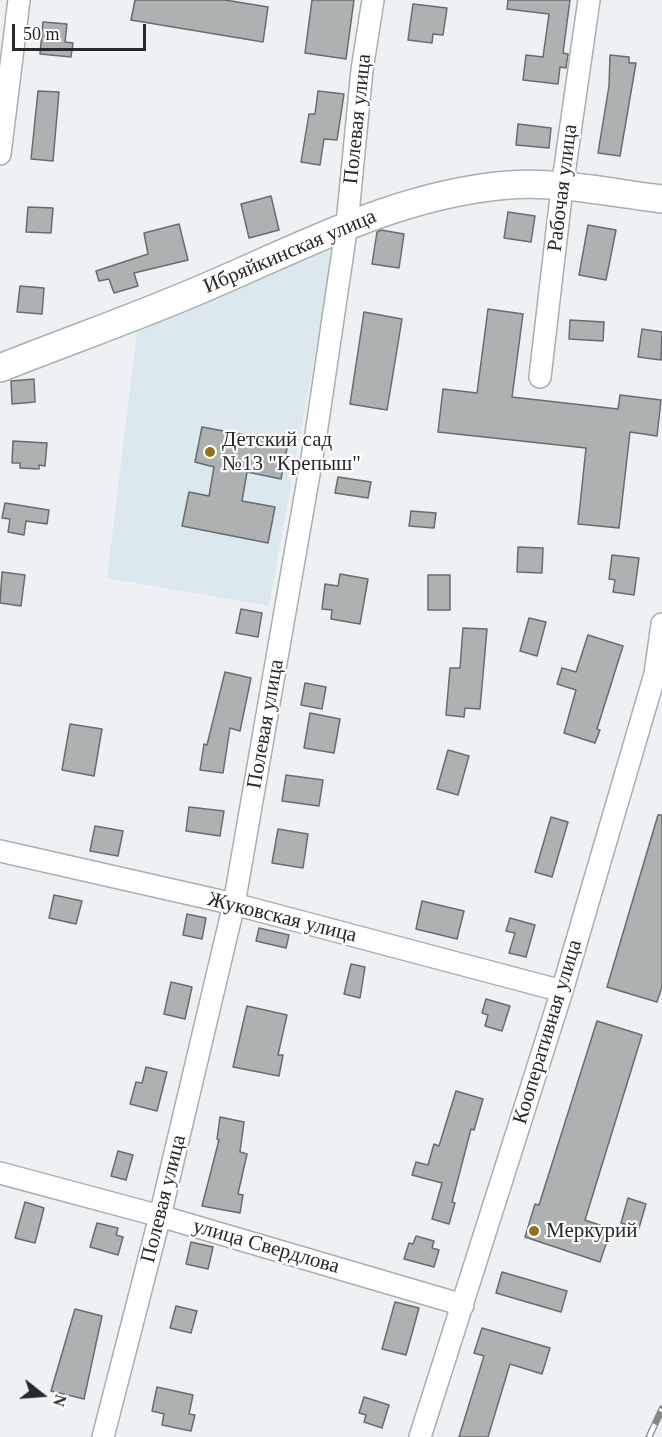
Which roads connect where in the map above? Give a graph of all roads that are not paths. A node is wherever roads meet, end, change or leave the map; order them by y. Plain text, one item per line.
1 (19, 0) edge
2 (373, 0) edge
3 (589, 0) edge
4 (0, 154) edge
5 (562, 188) junction
6 (662, 199) edge
7 (347, 224) junction
8 (0, 368) edge
9 (540, 377) dead end
10 (662, 624) edge
11 (0, 851) edge
12 (234, 904) junction
13 (562, 991) junction
14 (0, 1173) edge
15 (160, 1216) junction
16 (463, 1305) junction
17 (103, 1437) edge
18 (420, 1437) edge

1 - 4 street
2 - 7 street, Полевая улица
3 - 5 street, Рабочая улица
5 - 6 street, Ибряйкинская улица
5 - 7 street, Ибряйкинская улица
5 - 9 street, Рабочая улица
7 - 8 street, Ибряйкинская улица
7 - 12 street, Полевая улица
10 - 13 street, Кооперативная улица
11 - 12 street, Жуковская улица
12 - 13 street, Жуковская улица
12 - 15 street, Полевая улица
13 - 16 street, Кооперативная улица
14 - 15 street, улица Свердлова
15 - 16 street, улица Свердлова
15 - 17 street, Полевая улица
16 - 18 street, Кооперативная улица

